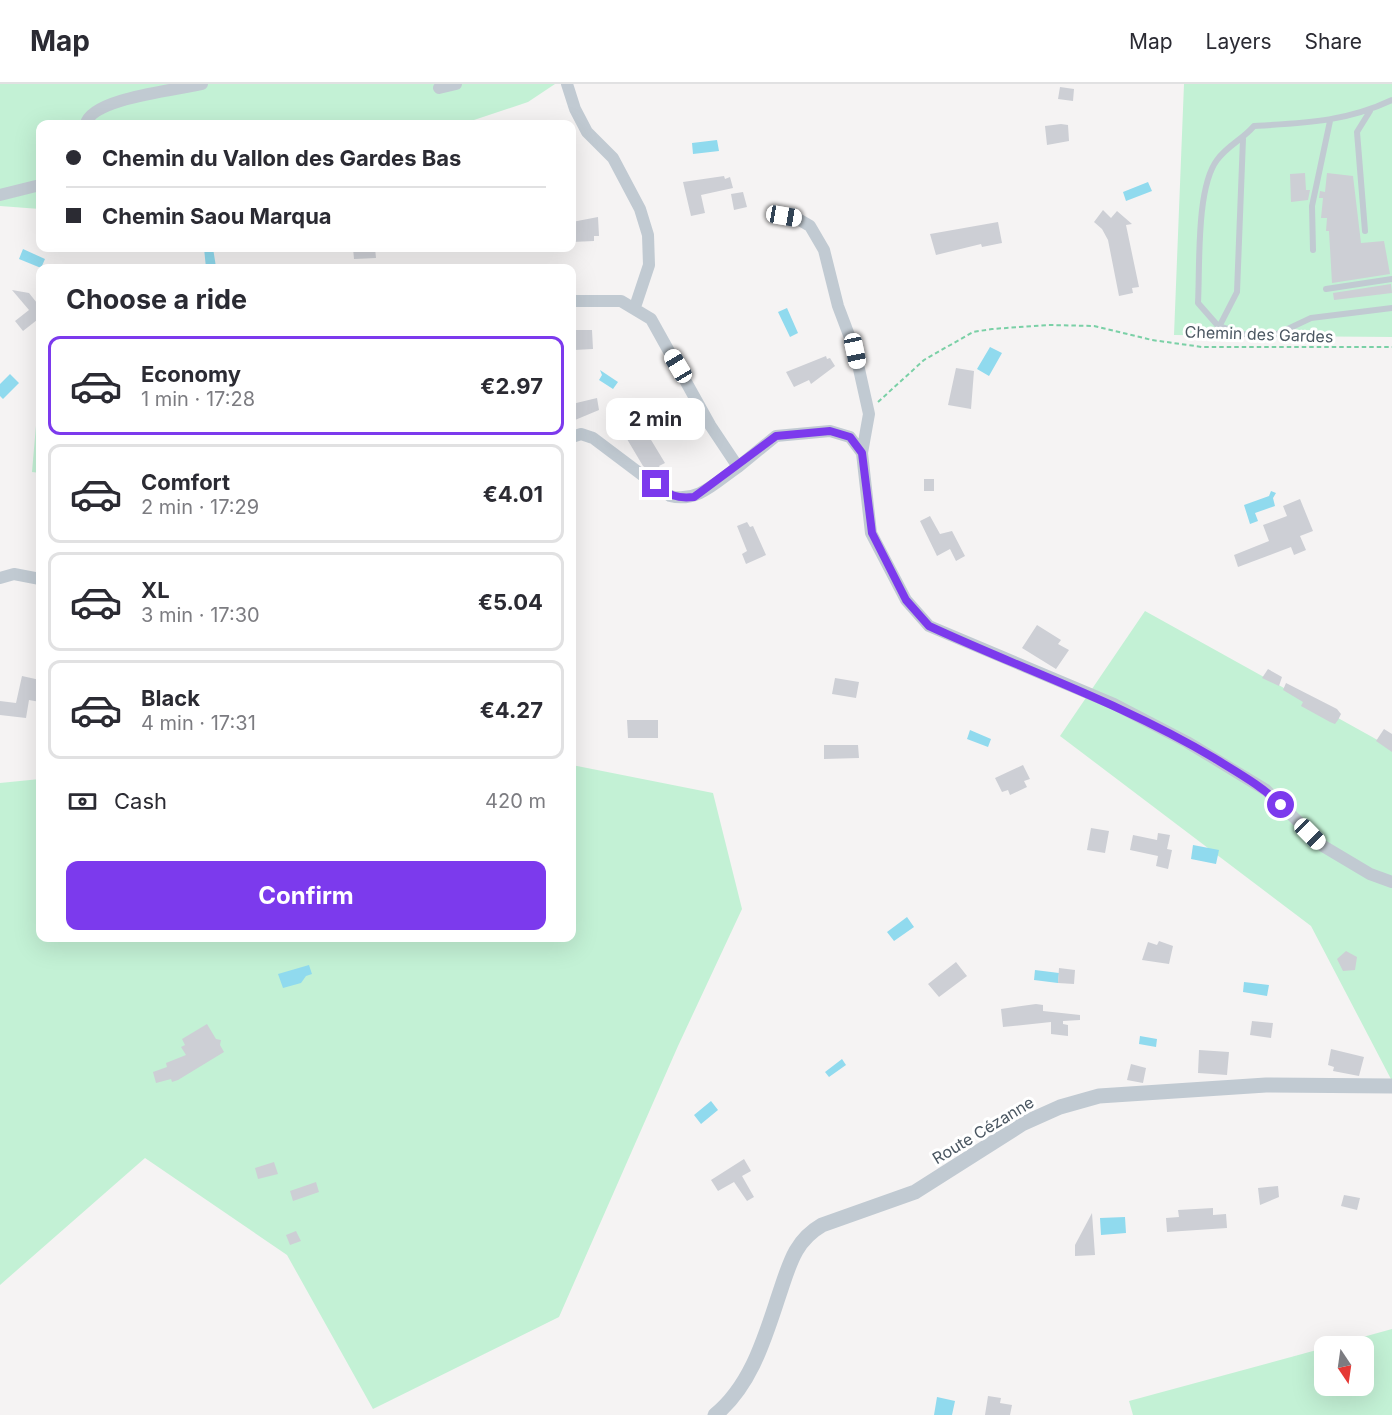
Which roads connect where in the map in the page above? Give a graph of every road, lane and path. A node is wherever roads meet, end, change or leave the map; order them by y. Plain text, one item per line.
1 (202, 84) edge
2 (456, 84) edge
3 (567, 84) edge
4 (439, 88) dead end
5 (1392, 100) edge
6 (1370, 110) junction
7 (87, 120) edge
8 (1330, 121) junction
9 (1243, 139) junction
10 (36, 187) edge
11 (0, 195) edge
12 (774, 215) dead end
13 (1365, 231) dead end
14 (1313, 250) dead end
15 (1392, 279) edge
16 (1326, 289) dead end
17 (576, 301) edge
18 (635, 307) junction
19 (1392, 308) edge
20 (1219, 326) junction
21 (1392, 346) edge
22 (869, 414) junction
23 (576, 436) edge
24 (862, 453) junction
25 (738, 467) junction
26 (0, 578) edge
27 (36, 578) edge
28 (1392, 882) edge
29 (1392, 1086) edge
30 (715, 1415) edge

1 - 7 street
2 - 4 street
3 - 18 street
5 - 6 lane
6 - 8 lane
6 - 13 lane
8 - 9 lane
8 - 14 lane
9 - 20 lane
9 - 20 lane
10 - 11 street
12 - 22 street
15 - 16 lane
17 - 18 street
18 - 25 street
19 - 20 lane
21 - 22 path, Chemin des Gardes
22 - 24 street
23 - 25 street
24 - 25 street
24 - 28 street
26 - 27 street
29 - 30 street, Route Cézanne

